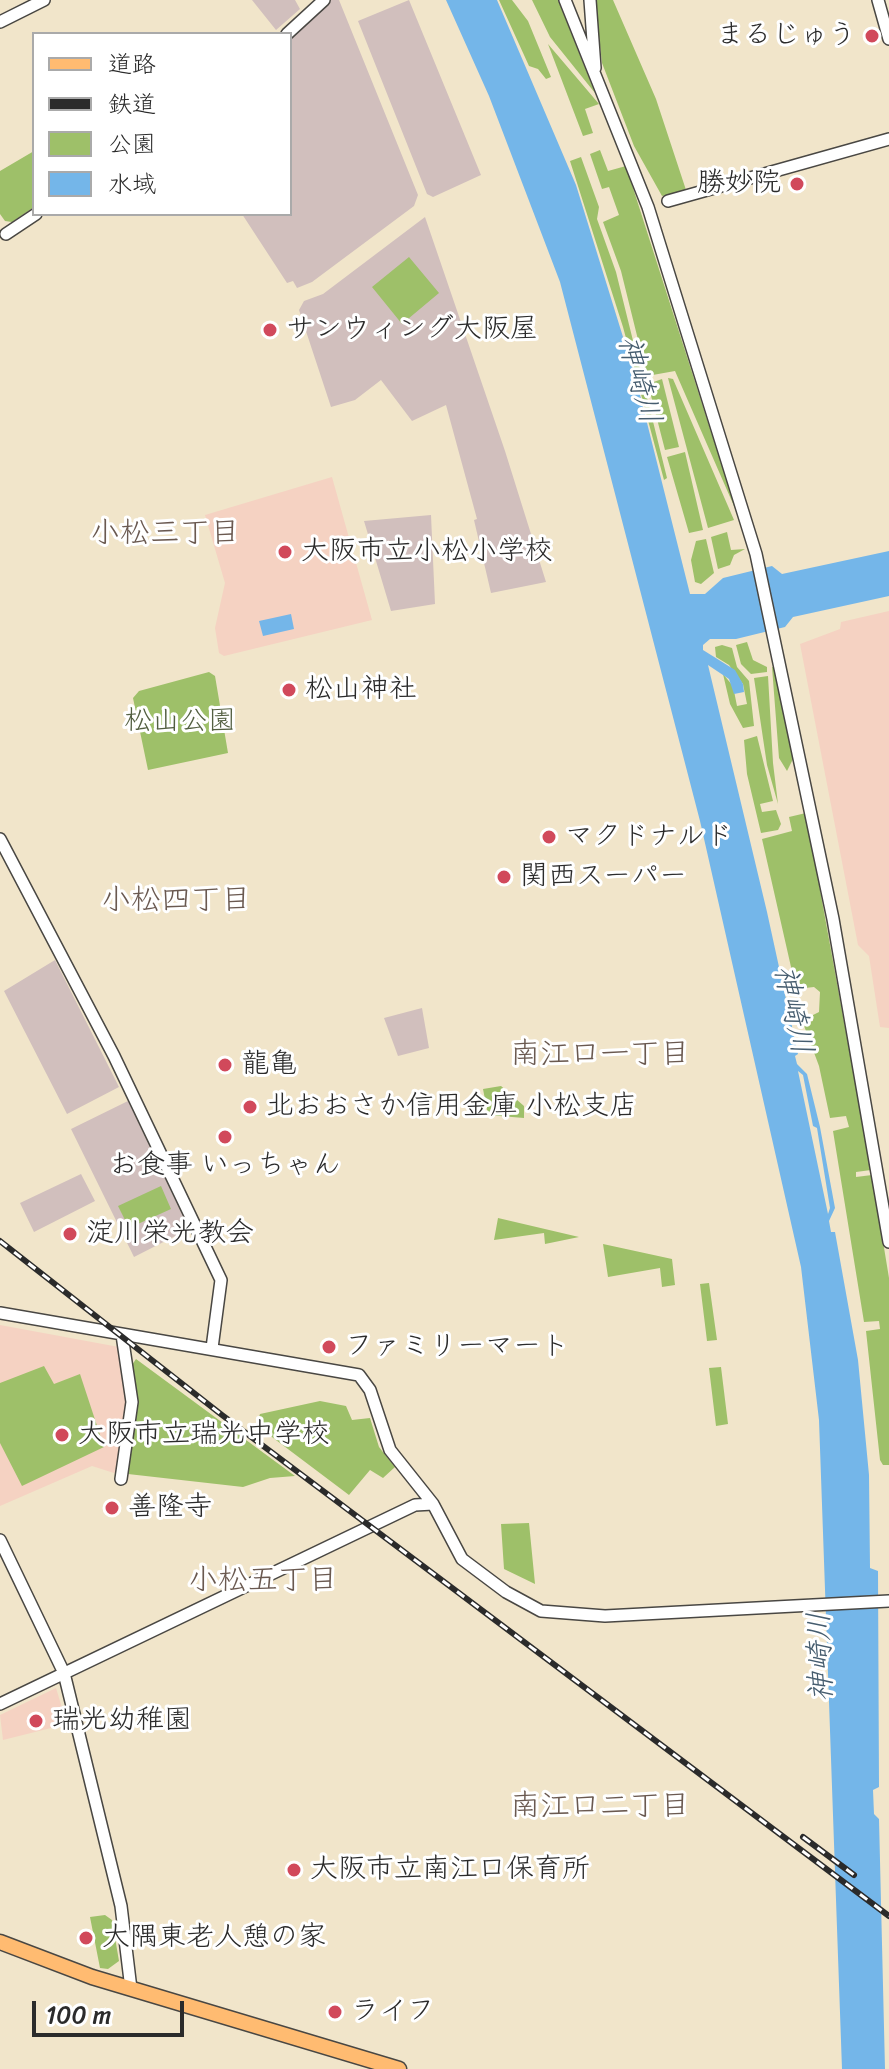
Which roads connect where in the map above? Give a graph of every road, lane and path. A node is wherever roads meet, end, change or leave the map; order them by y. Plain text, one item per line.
1 (44, 0) edge
2 (324, 0) edge
3 (565, 0) edge
4 (590, 0) edge
5 (878, 0) edge
6 (0, 22) edge
7 (289, 32) edge
8 (889, 39) edge
9 (594, 73) junction
10 (889, 139) edge
11 (668, 201) dead end
12 (33, 216) edge
13 (6, 234) dead end
14 (0, 839) edge
15 (889, 1242) edge
16 (0, 1313) edge
17 (122, 1335) junction
18 (212, 1348) junction
19 (121, 1479) dead end
20 (433, 1504) junction
21 (0, 1540) edge
22 (889, 1601) edge
23 (64, 1673) junction
24 (0, 1704) edge
25 (0, 1942) edge
26 (131, 1989) junction
27 (399, 2069) edge

1 - 6 street
2 - 7 street
3 - 9 street
4 - 9 street
5 - 8 street
9 - 15 street
10 - 11 street
12 - 13 street
14 - 18 street
16 - 17 street
17 - 18 street
17 - 19 street
18 - 20 street
20 - 22 street
20 - 23 street
21 - 23 street
23 - 24 street
23 - 26 street
25 - 26 main road
26 - 27 main road

